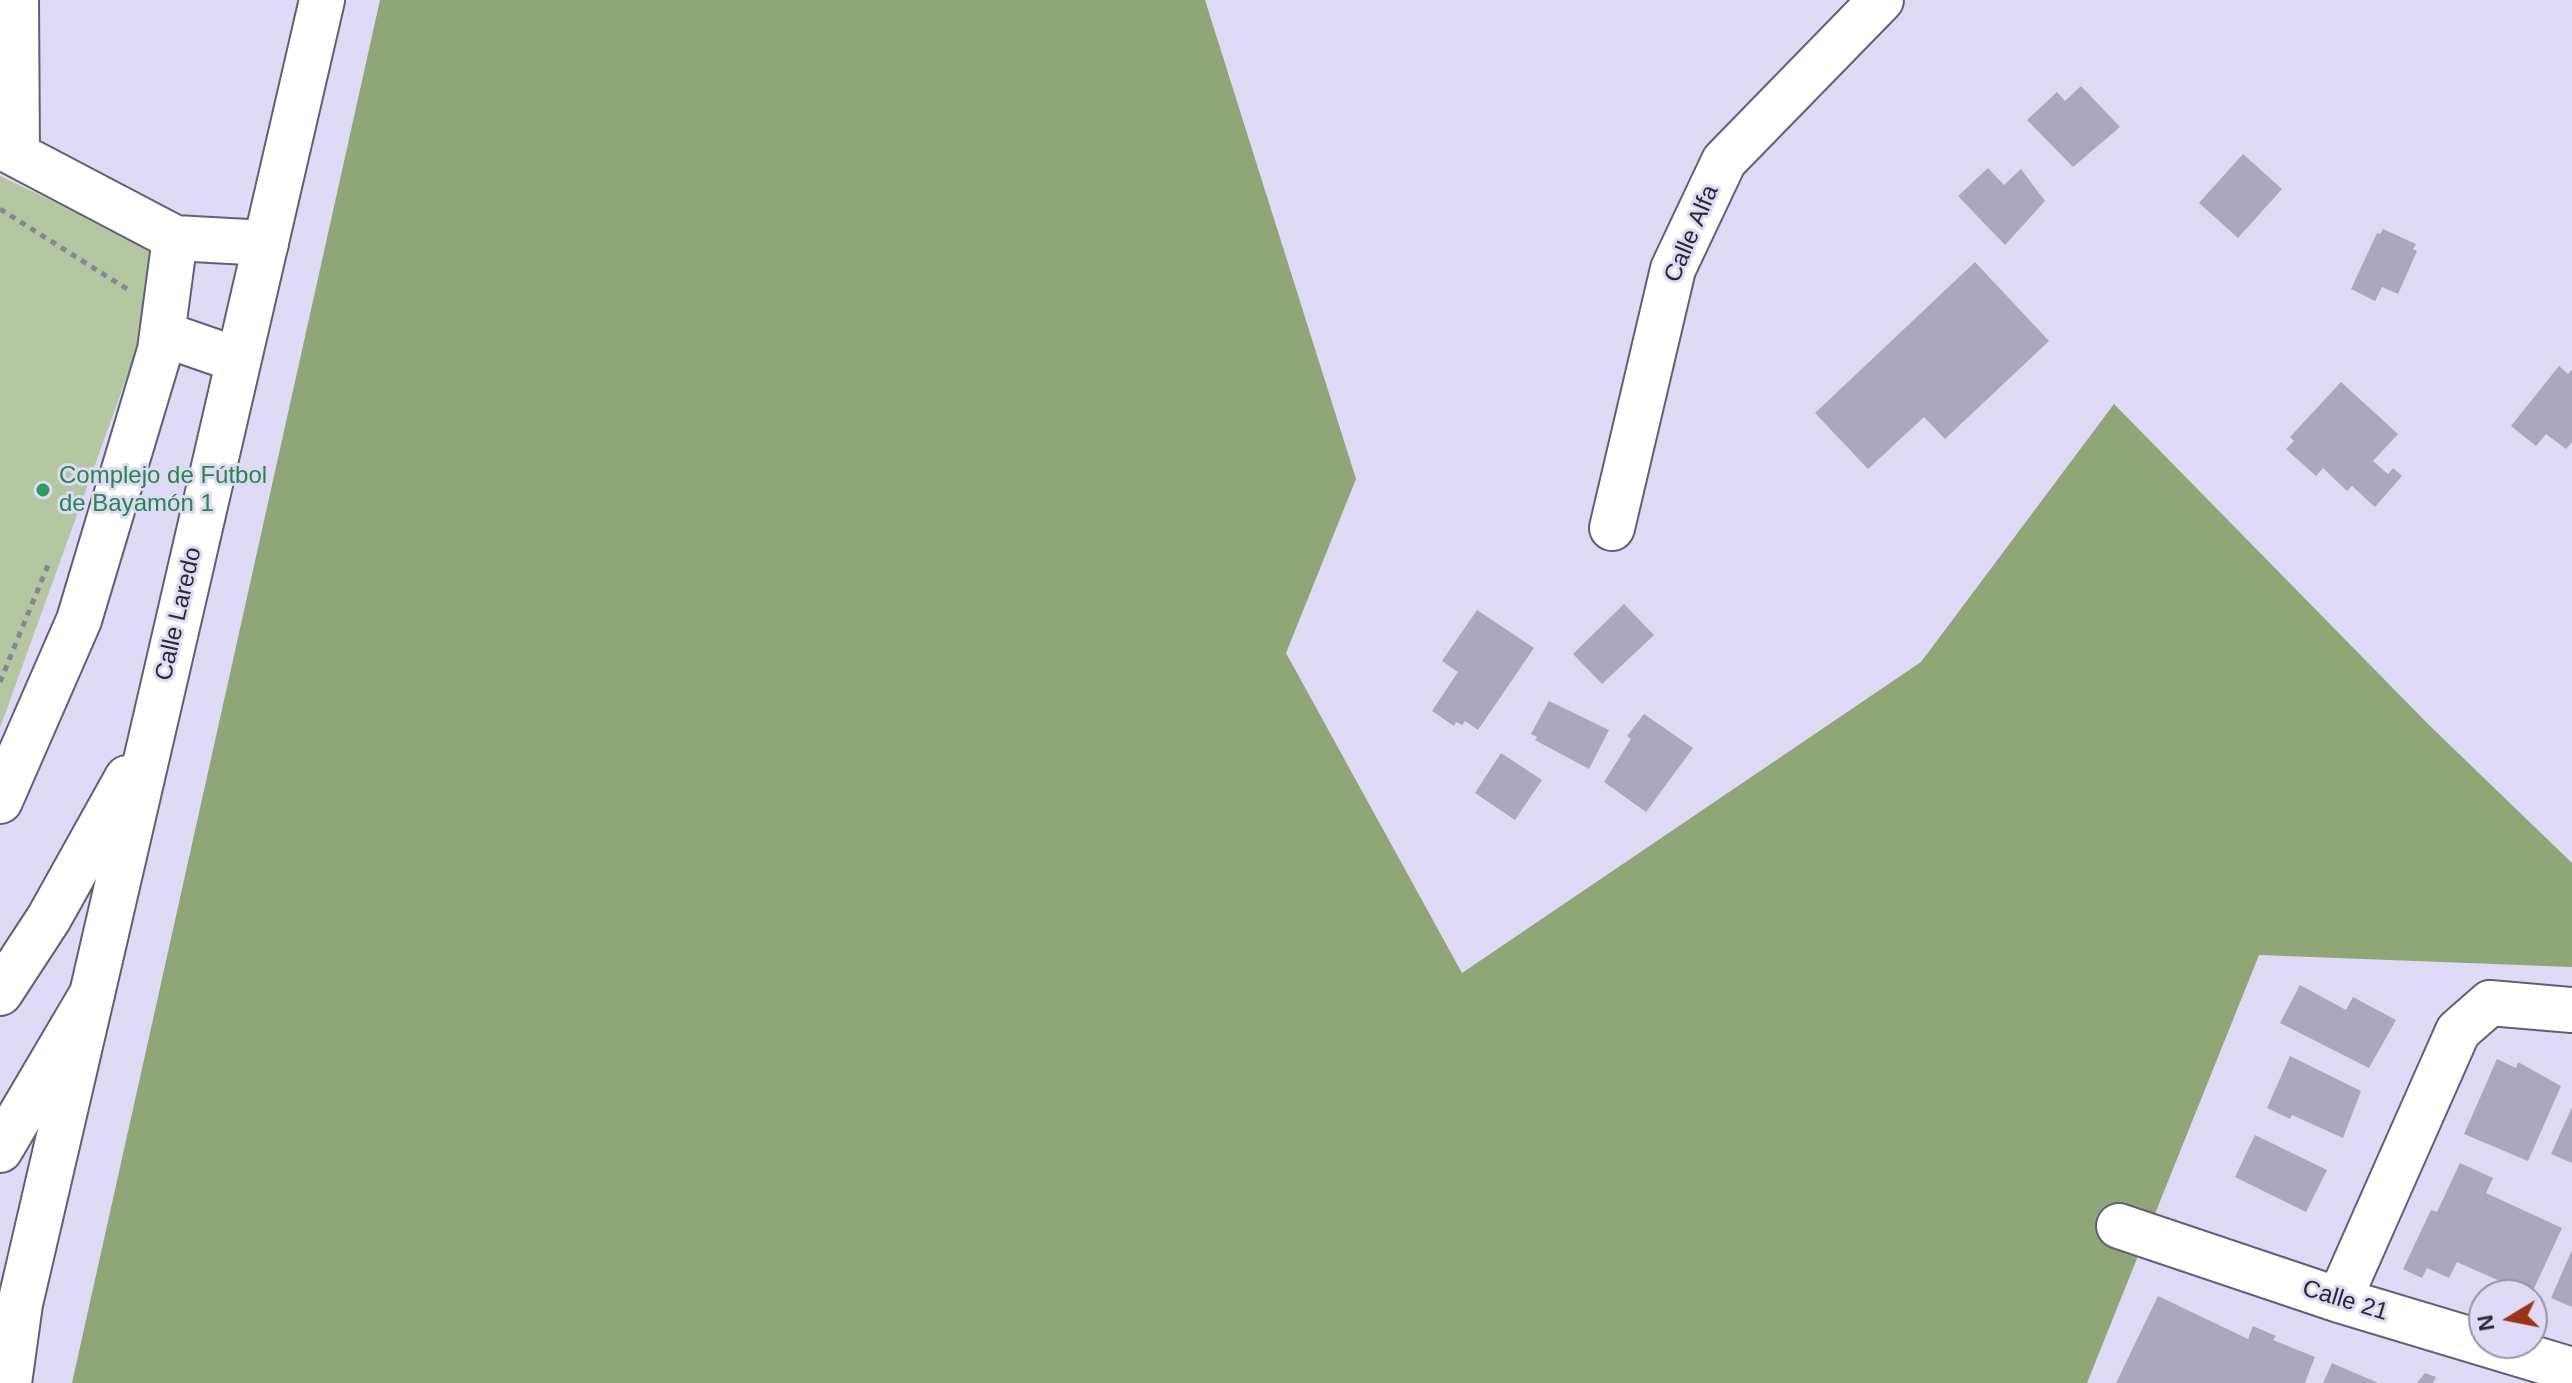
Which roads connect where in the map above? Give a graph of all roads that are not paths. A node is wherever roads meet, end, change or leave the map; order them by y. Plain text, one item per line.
1 (16, 0) edge
2 (322, 0) edge
3 (1881, 0) edge
4 (9, 150) edge
5 (175, 238) junction
6 (266, 243) junction
7 (163, 334) junction
8 (238, 360) junction
9 (1612, 528) dead end
10 (152, 734) junction
11 (0, 801) edge
12 (0, 993) edge
13 (92, 994) junction
14 (2572, 1010) edge
15 (0, 1150) edge
16 (2119, 1226) dead end
17 (2339, 1300) junction
18 (2572, 1370) edge
19 (9, 1383) edge

1 - 4 main road
2 - 6 main road, Calle Laredo
3 - 9 main road, Calle Alfa
4 - 5 main road
5 - 6 main road
5 - 7 main road
6 - 8 main road, Calle Laredo
7 - 8 main road
7 - 11 main road
8 - 10 main road, Calle Laredo
10 - 12 main road
10 - 13 main road, Calle Laredo
13 - 15 main road
13 - 19 main road, Calle Laredo
14 - 17 main road
16 - 17 main road, Calle 21
17 - 18 main road, Calle 21

